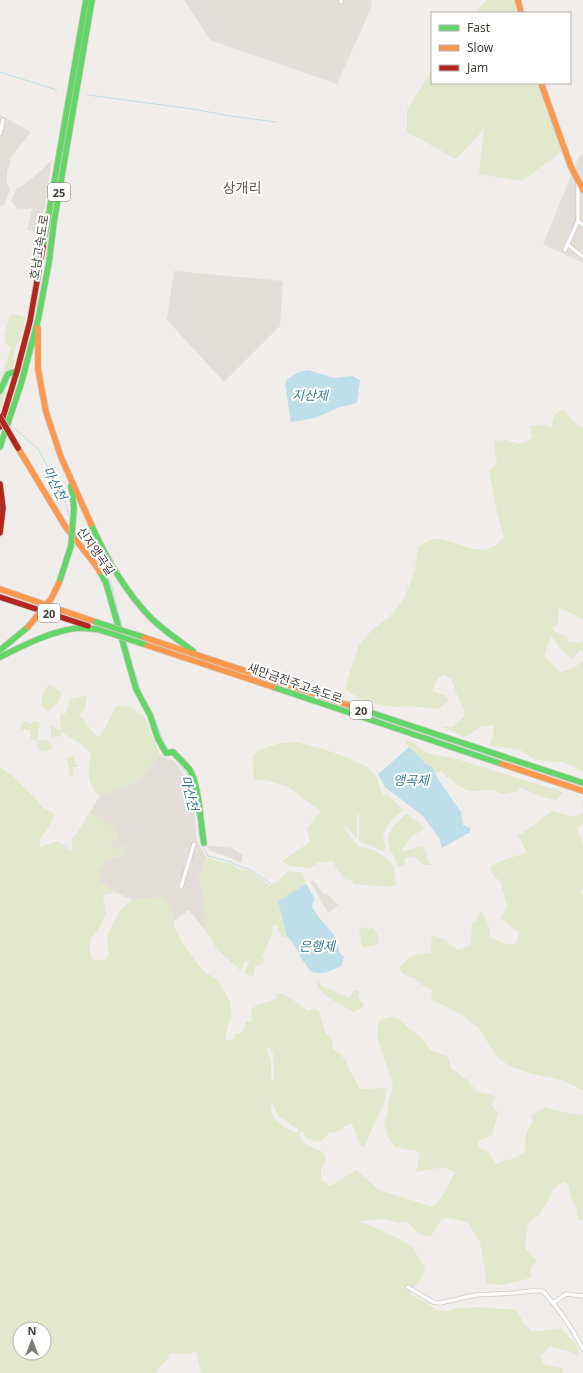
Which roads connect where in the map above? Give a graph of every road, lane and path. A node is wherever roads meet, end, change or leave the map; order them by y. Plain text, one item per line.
1 (86, 0) edge
2 (92, 0) edge
3 (518, 0) edge
4 (521, 12) edge
5 (541, 84) edge
6 (3, 120) dead end
7 (0, 134) edge
8 (578, 182) junction
9 (583, 190) edge
10 (583, 198) edge
11 (578, 200) junction
12 (578, 221) junction
13 (583, 225) edge
14 (568, 244) junction
15 (565, 250) dead end
16 (583, 257) edge
17 (38, 320) junction
18 (17, 371) junction
19 (0, 391) edge
20 (0, 417) edge
21 (0, 427) edge
22 (0, 446) edge
23 (66, 469) junction
24 (0, 484) edge
25 (0, 534) edge
26 (0, 589) edge
27 (0, 596) edge
28 (97, 629) junction
29 (0, 650) edge
30 (0, 657) edge
31 (203, 657) junction
32 (583, 783) edge
33 (583, 791) edge
34 (204, 843) dead end
35 (194, 844) dead end
36 (181, 887) dead end
37 (408, 1287) dead end
38 (583, 1296) edge
39 (553, 1303) junction
40 (583, 1349) edge

1 - 18 main road, 호남고속도로 / 25
2 - 17 main road, 호남고속도로 / 25
3 - 4 main road
5 - 8 main road
6 - 7 street
8 - 9 main road
8 - 11 street
10 - 11 street
11 - 12 street
12 - 13 street
12 - 14 street
14 - 15 street
14 - 16 street
17 - 22 main road, 호남고속도로 / 25
17 - 23 main road
18 - 19 main road
18 - 21 main road, 호남고속도로 / 25
20 - 34 main road, 신지앵곡길, bridge
23 - 29 main road, bridge
23 - 31 main road
24 - 25 main road
26 - 31 main road, 새만금전주고속도로 / 20, bridge
27 - 28 main road, 새만금전주고속도로 / 20
28 - 30 main road
28 - 33 main road, 새만금전주고속도로 / 20, bridge
31 - 32 main road, 새만금전주고속도로 / 20
35 - 36 street
37 - 39 street
38 - 39 street
39 - 40 street

